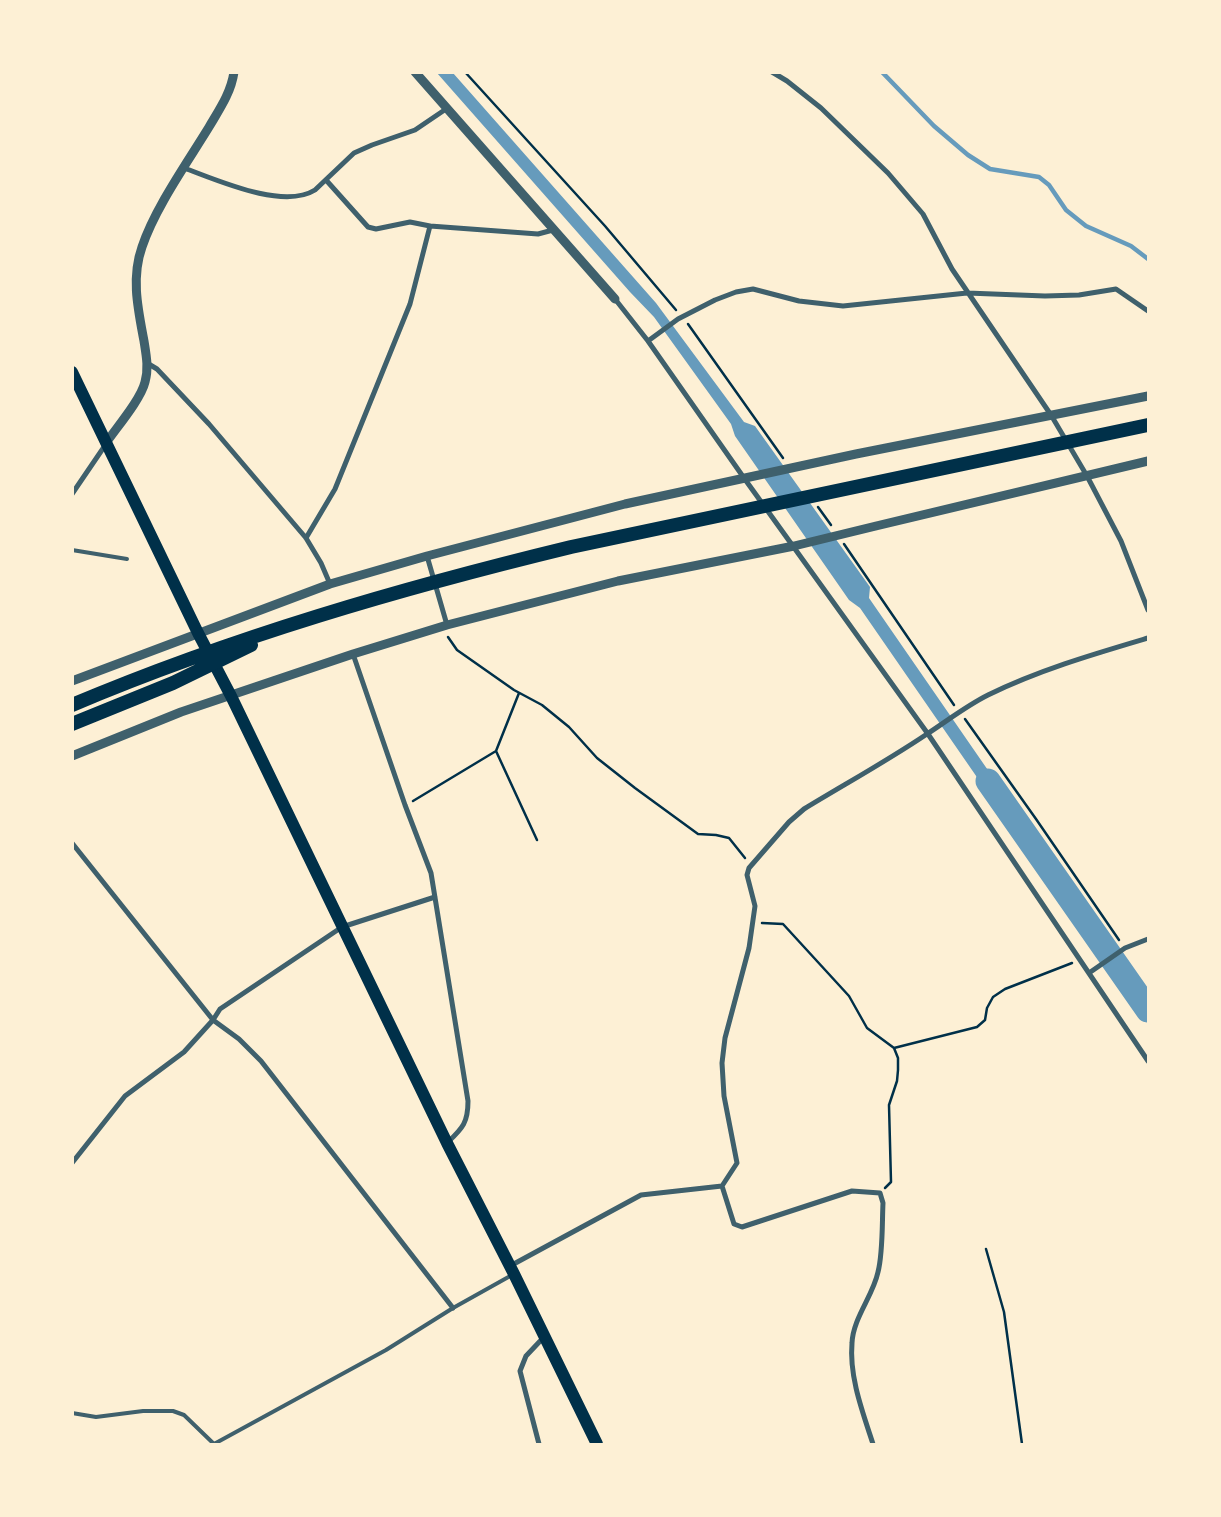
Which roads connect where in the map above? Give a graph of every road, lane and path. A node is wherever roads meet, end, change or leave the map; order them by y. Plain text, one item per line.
1 (234, 72) edge
2 (415, 72) edge
3 (772, 72) edge
4 (446, 109) junction
5 (184, 168) junction
6 (326, 180) junction
7 (430, 226) junction
8 (553, 230) junction
9 (967, 293) junction
10 (615, 299) joint
11 (1148, 312) edge
12 (648, 341) junction
13 (147, 363) junction
14 (72, 372) edge
15 (1148, 396) edge
16 (1051, 415) junction
17 (1148, 424) edge
18 (106, 443) junction
19 (1148, 461) edge
20 (1087, 476) junction
21 (744, 478) junction
22 (72, 494) edge
23 (306, 538) junction
24 (794, 546) junction
25 (72, 550) edge
26 (427, 556) junction
27 (127, 560) dead end
28 (330, 584) junction
29 (1148, 610) edge
30 (314, 618) junction
31 (447, 625) junction
32 (198, 633) junction
33 (1148, 638) edge
34 (353, 654) junction
35 (72, 681) edge
36 (519, 693) junction
37 (231, 696) junction
38 (72, 705) edge
39 (72, 724) edge
40 (930, 732) junction
41 (496, 751) junction
42 (72, 756) edge
43 (405, 805) junction
44 (537, 840) dead end
45 (72, 843) edge
46 (751, 865) junction
47 (435, 897) junction
48 (752, 923) junction
49 (342, 927) junction
50 (1148, 939) edge
51 (1080, 960) junction
52 (1089, 973) junction
53 (213, 1020) junction
54 (894, 1048) junction
55 (1148, 1061) edge
56 (447, 1143) junction
57 (72, 1163) edge
58 (722, 1186) junction
59 (880, 1193) junction
60 (986, 1249) dead end
61 (512, 1270) junction
62 (453, 1308) junction
63 (544, 1337) junction
64 (72, 1413) edge
65 (214, 1444) edge
66 (539, 1444) edge
67 (597, 1444) edge
68 (873, 1444) edge
69 (1022, 1444) edge

1 - 5 street
2 - 4 street
3 - 9 street
4 - 6 street
4 - 8 street
5 - 6 street
5 - 13 street
6 - 7 street
7 - 8 street
7 - 23 street
8 - 10 street
9 - 11 street
9 - 12 street
9 - 16 street
10 - 12 street
12 - 21 street
13 - 18 street
13 - 23 street
14 - 18 main road
15 - 16 street
16 - 20 street
16 - 21 street
17 - 30 highway
18 - 22 street
18 - 32 main road
19 - 20 street
20 - 24 street
20 - 29 street
21 - 24 street
21 - 26 street
23 - 28 street
24 - 31 street
24 - 40 street
25 - 27 lane
26 - 28 street
26 - 31 street
28 - 32 street
30 - 38 highway
30 - 39 highway
31 - 34 street
31 - 36 path
32 - 35 street
32 - 37 main road
33 - 40 street
34 - 37 street
34 - 43 street
36 - 41 path
36 - 46 path
37 - 42 street
37 - 49 main road
40 - 46 street
40 - 51 street
41 - 43 path
41 - 44 path
43 - 47 street
45 - 53 street
46 - 48 street
47 - 49 street
47 - 56 street
48 - 54 path
48 - 58 street
49 - 53 street
49 - 56 main road
50 - 52 street
51 - 52 street
51 - 54 path
52 - 55 street
53 - 57 street
53 - 62 street
54 - 59 path
56 - 61 main road
58 - 59 street
58 - 61 street
59 - 68 street
60 - 69 path
61 - 62 lane
61 - 63 main road
62 - 65 lane
63 - 66 street
63 - 67 main road
64 - 65 lane

